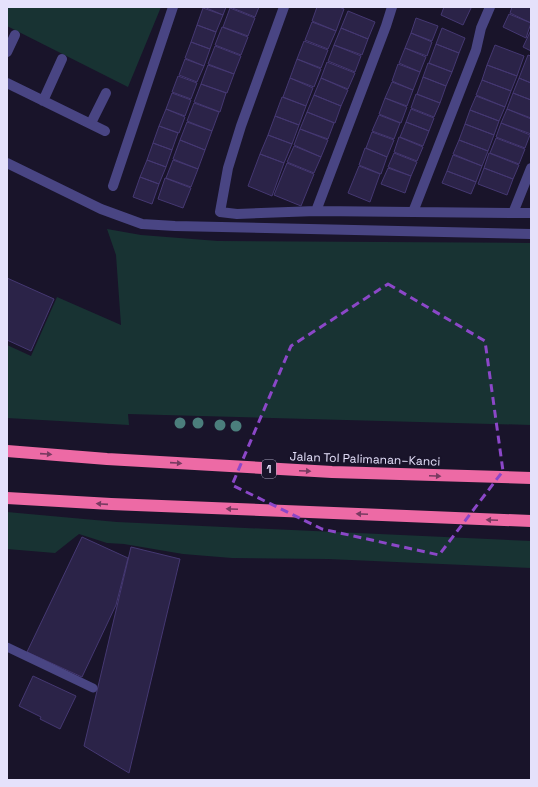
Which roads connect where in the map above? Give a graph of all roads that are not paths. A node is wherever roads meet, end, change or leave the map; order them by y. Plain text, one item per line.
1 (173, 7) edge
2 (284, 7) edge
3 (392, 7) edge
4 (490, 7) edge
5 (15, 35) dead end
6 (7, 52) edge
7 (62, 58) dead end
8 (7, 83) edge
9 (106, 93) dead end
10 (43, 101) junction
11 (91, 123) junction
12 (105, 131) dead end
13 (7, 163) edge
14 (531, 168) edge
15 (113, 186) dead end
16 (316, 211) junction
17 (413, 212) junction
18 (513, 213) junction
19 (531, 213) edge
20 (531, 234) edge
21 (7, 451) edge
22 (531, 478) edge
23 (7, 498) edge
24 (531, 521) edge
25 (7, 647) edge
26 (93, 688) dead end

1 - 15 street
2 - 16 street
3 - 16 street
4 - 17 street
5 - 6 street
7 - 10 street
8 - 10 street
9 - 11 street
10 - 11 street
11 - 12 street
13 - 20 street
14 - 18 street
16 - 17 street
17 - 18 street
18 - 19 street
21 -> 22 highway, Jalan Tol Palimanan–Kanci / 1
24 -> 23 highway
25 - 26 lane

